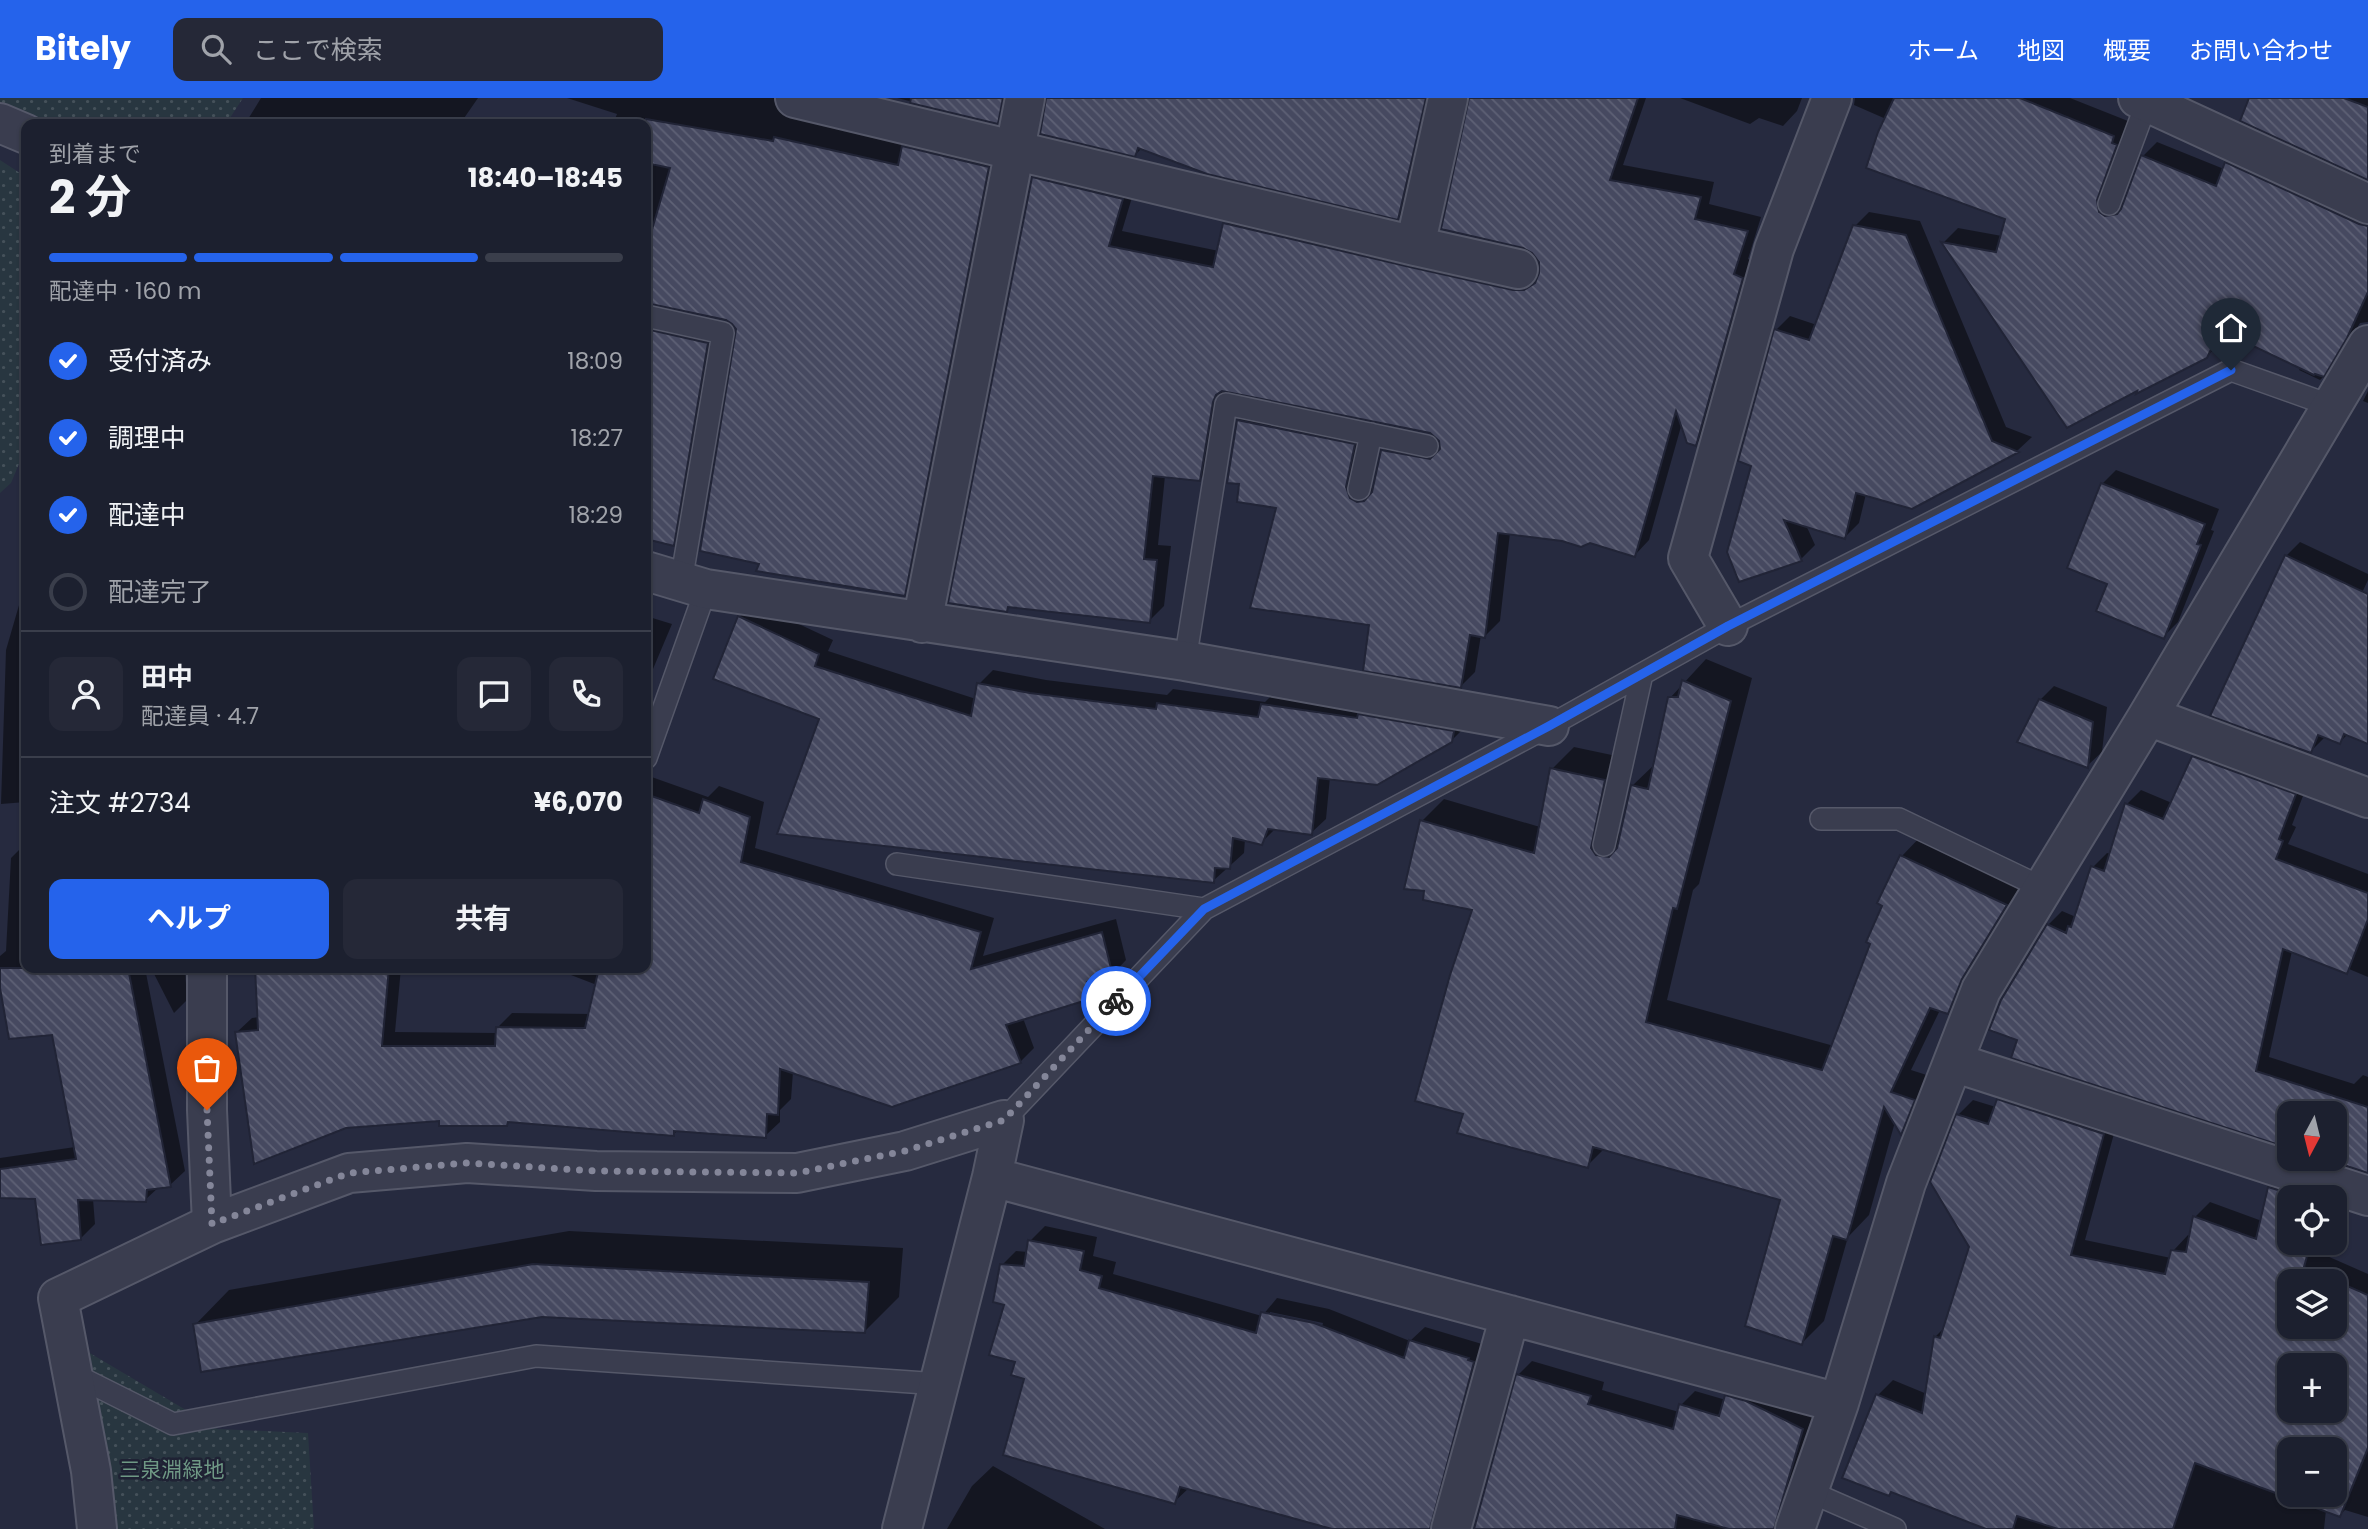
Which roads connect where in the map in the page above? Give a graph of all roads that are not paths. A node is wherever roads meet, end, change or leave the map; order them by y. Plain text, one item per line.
1 (795, 98) edge
2 (1025, 98) edge
3 (1448, 98) edge
4 (1832, 98) edge
5 (2143, 100) edge
6 (0, 123) edge
7 (21, 132) edge
8 (1013, 151) junction
9 (2109, 204) dead end
10 (2368, 204) edge
11 (1415, 246) junction
12 (1518, 269) dead end
13 (651, 317) edge
14 (2368, 345) edge
15 (2332, 406) junction
16 (1371, 434) junction
17 (1427, 446) dead end
18 (1359, 489) dead end
19 (678, 581) edge
20 (922, 623) junction
21 (1728, 626) junction
22 (1185, 661) junction
23 (1642, 674) junction
24 (2148, 716) junction
25 (1549, 726) junction
26 (651, 730) edge
27 (2368, 798) edge
28 (1821, 819) dead end
29 (1604, 845) dead end
30 (897, 864) dead end
31 (2043, 888) junction
32 (1204, 909) junction
33 (207, 973) edge
34 (1952, 1062) junction
35 (1004, 1120) junction
36 (992, 1177) junction
37 (2368, 1196) edge
38 (212, 1224) junction
39 (1510, 1315) junction
40 (73, 1374) junction
41 (940, 1384) junction
42 (1839, 1403) junction
43 (1808, 1491) junction
44 (97, 1529) edge
45 (902, 1529) edge
46 (1451, 1529) edge
47 (1795, 1529) edge
48 (1895, 1529) edge

1 - 8 street
2 - 8 street
3 - 11 street
4 - 21 street
5 - 9 lane
5 - 10 street
6 - 7 street
8 - 11 street
8 - 20 street
11 - 12 street
13 - 19 lane
14 - 15 street
15 - 21 lane
15 - 24 street
16 - 17 lane
16 - 18 lane
16 - 22 lane
19 - 20 street
19 - 26 lane
20 - 22 street
21 - 23 lane
22 - 25 street
23 - 25 lane
23 - 29 lane
24 - 27 street
24 - 31 street
25 - 32 lane
28 - 31 lane
30 - 32 lane
31 - 34 street
32 - 35 lane
33 - 38 street
34 - 37 street
34 - 42 street
35 - 36 street
35 - 38 street
36 - 39 street
36 - 41 street
38 - 40 street
39 - 42 street
39 - 46 street
40 - 41 lane
40 - 44 street
41 - 45 street
42 - 43 street
43 - 47 street
43 - 48 lane

